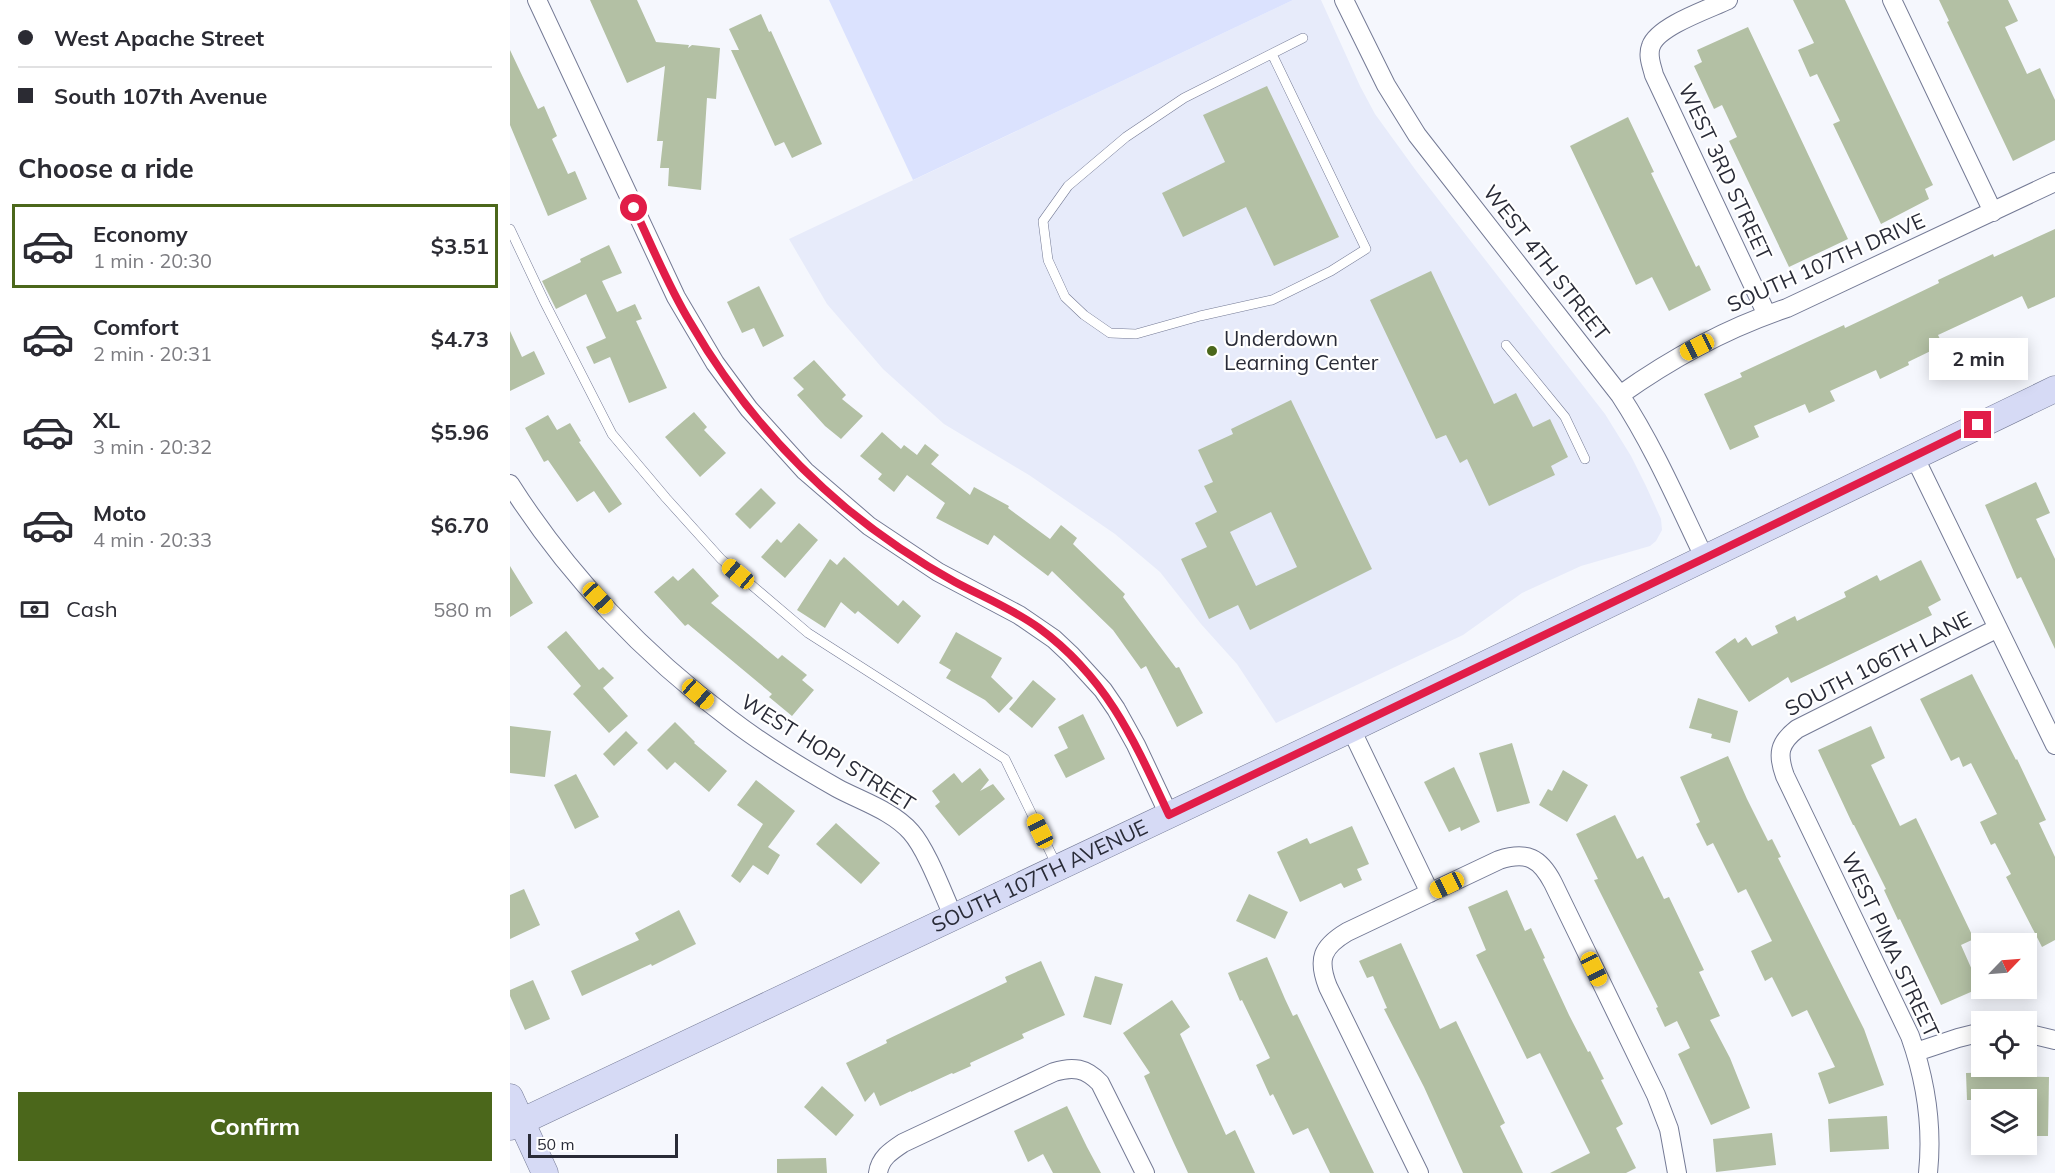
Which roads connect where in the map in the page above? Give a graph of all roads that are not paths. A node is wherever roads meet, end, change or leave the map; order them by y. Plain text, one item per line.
1 (537, 0) edge
2 (1344, 0) edge
3 (1728, 0) edge
4 (1892, 0) edge
5 (1303, 38) dead end
6 (1272, 54) junction
7 (2055, 182) edge
8 (1993, 212) junction
9 (510, 229) edge
10 (1767, 315) junction
11 (1506, 345) dead end
12 (2053, 394) edge
13 (1620, 395) junction
14 (1914, 456) junction
15 (1585, 459) dead end
16 (510, 483) edge
17 (1705, 558) junction
18 (1998, 628) junction
19 (1351, 729) junction
20 (1782, 744) joint
21 (2055, 745) edge
22 (1169, 815) junction
23 (1058, 868) junction
24 (1430, 893) junction
25 (954, 918) junction
26 (1971, 1035) edge
27 (2037, 1036) edge
28 (2055, 1040) edge
29 (1916, 1052) junction
30 (510, 1097) edge
31 (516, 1125) edge
32 (878, 1169) edge
33 (545, 1173) edge
34 (1145, 1173) edge
35 (1419, 1173) edge
36 (1677, 1173) edge
37 (1928, 1173) edge

1 - 22 street
2 - 13 street, WEST 4TH STREET
3 - 10 street, WEST 3RD STREET
4 - 8 street
5 - 6 lane
6 - 6 lane
7 - 8 street, SOUTH 107TH DRIVE
8 - 10 street, SOUTH 107TH DRIVE
9 - 23 lane
10 - 13 street, SOUTH 107TH DRIVE
11 - 15 lane
12 - 14 main road, SOUTH 107TH AVENUE
13 - 17 street, WEST 4TH STREET
14 - 17 main road, SOUTH 107TH AVENUE
14 - 18 street
16 - 25 street, WEST HOPI STREET
17 - 19 main road, SOUTH 107TH AVENUE
18 - 20 street, SOUTH 106TH LANE
18 - 21 street
19 - 22 main road, SOUTH 107TH AVENUE
19 - 24 street
20 - 29 street, WEST PIMA STREET
22 - 23 main road, SOUTH 107TH AVENUE
23 - 25 main road, SOUTH 107TH AVENUE
24 - 35 street
24 - 36 street
25 - 31 main road, SOUTH 107TH AVENUE
26 - 29 street
27 - 28 street
29 - 37 street, WEST PIMA STREET
30 - 31 main road
31 - 33 main road
32 - 34 street

